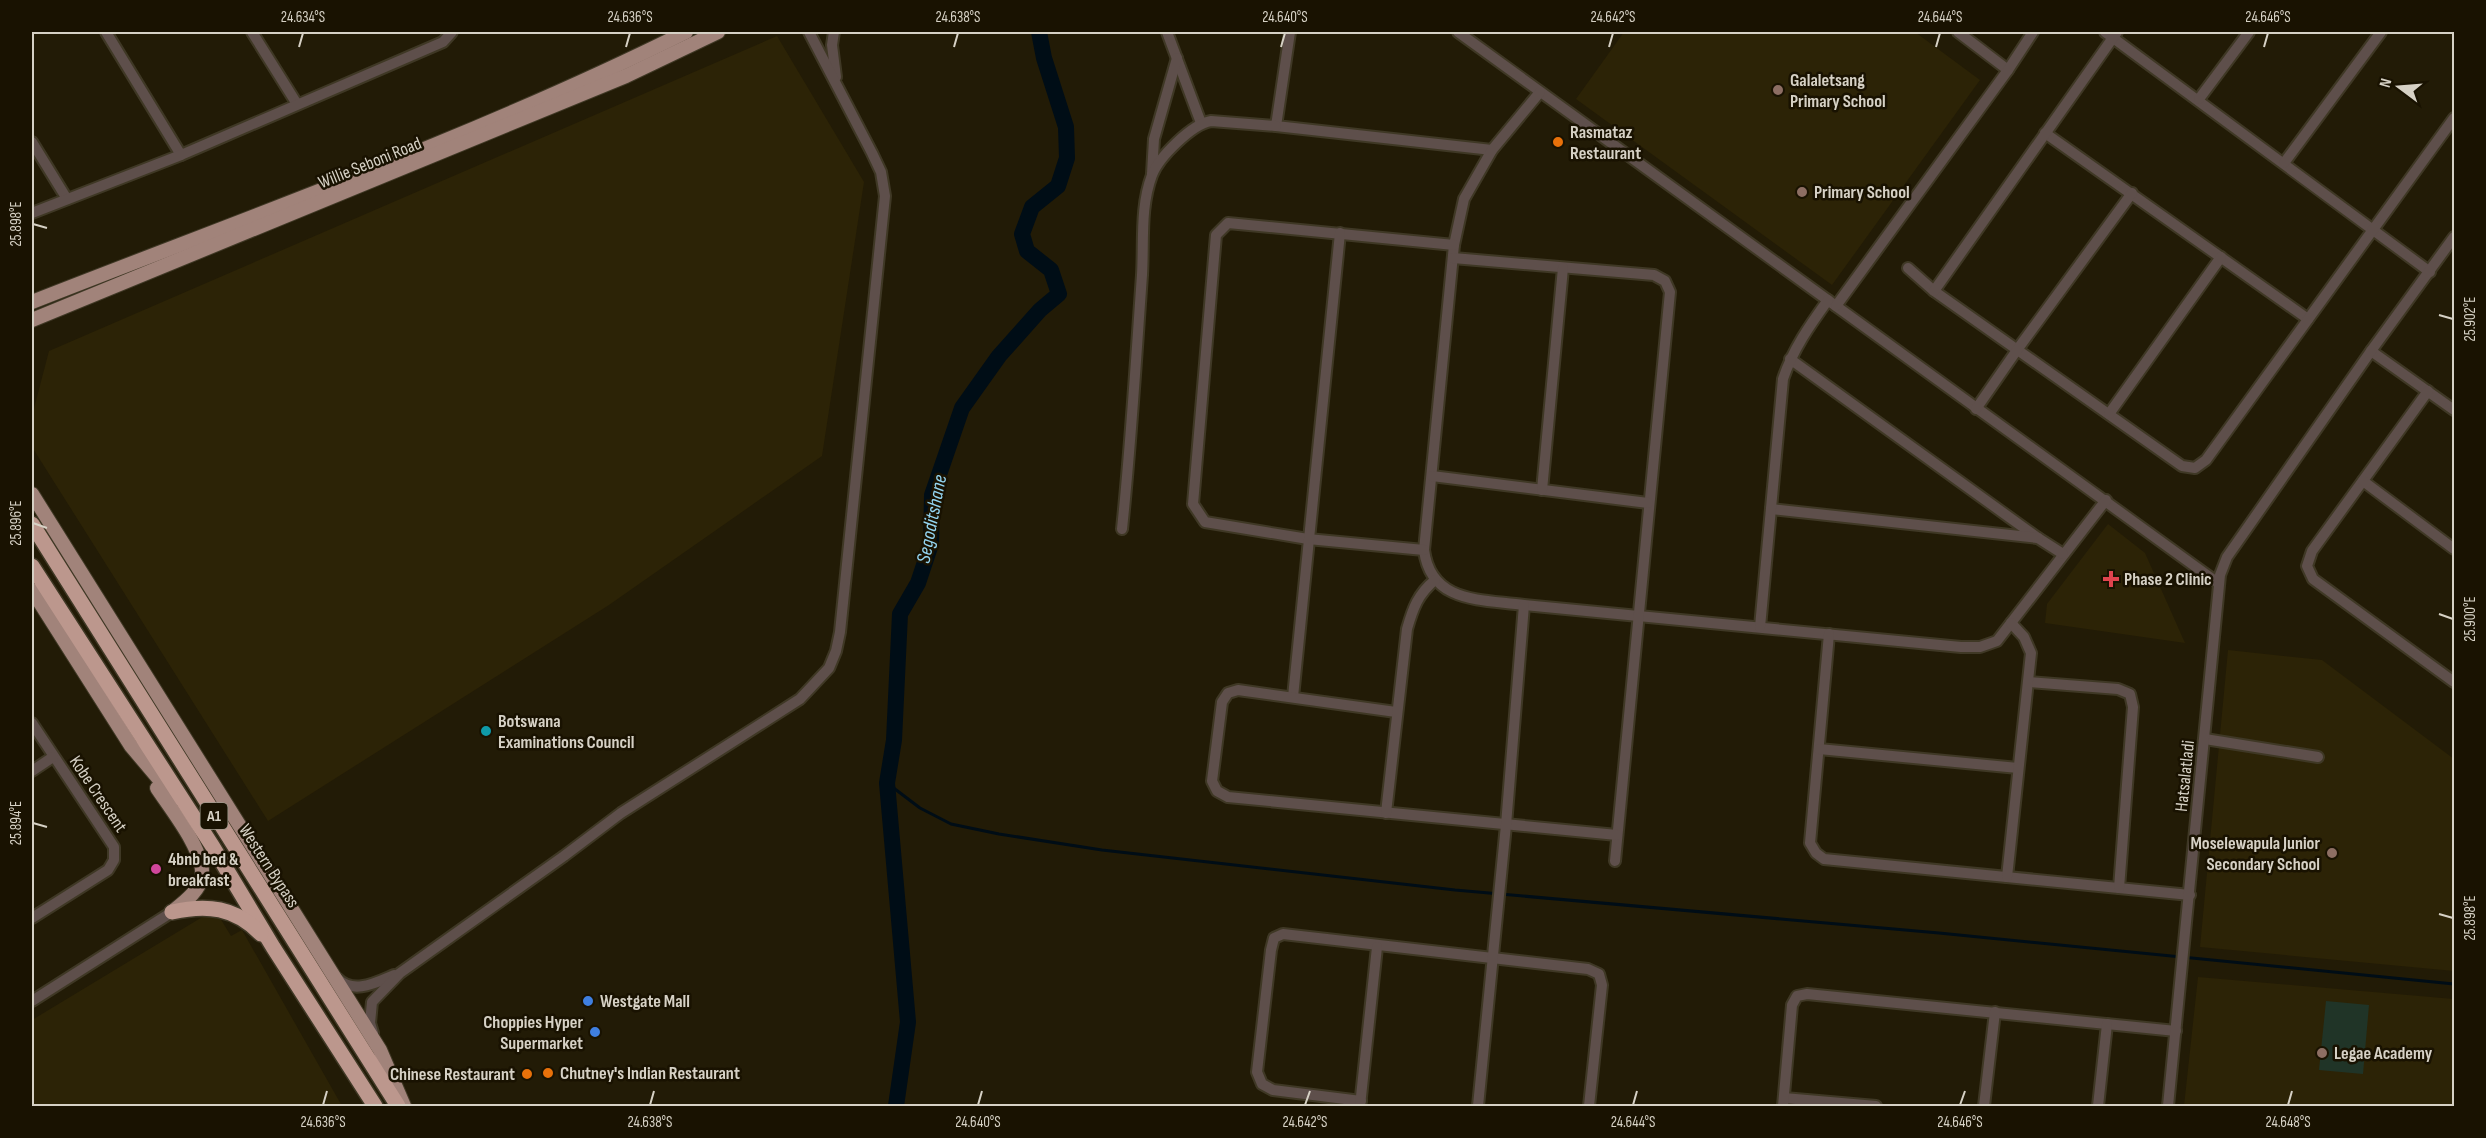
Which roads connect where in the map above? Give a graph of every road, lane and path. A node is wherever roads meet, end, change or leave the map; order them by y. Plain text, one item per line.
1 (106, 32) edge
2 (252, 32) edge
3 (452, 32) edge
4 (686, 32) edge
5 (718, 32) edge
6 (809, 32) edge
7 (834, 32) edge
8 (1167, 32) edge
9 (1290, 32) edge
10 (1458, 32) edge
11 (1958, 32) edge
12 (2032, 32) edge
13 (2249, 32) edge
14 (2381, 32) edge
15 (2111, 33) edge
16 (1177, 58) junction
17 (2007, 70) junction
18 (837, 86) junction
19 (1540, 92) junction
20 (2199, 99) junction
21 (297, 104) junction
22 (2454, 118) edge
23 (1202, 123) junction
24 (1276, 126) junction
25 (2045, 133) junction
26 (32, 142) edge
27 (1492, 150) junction
28 (181, 155) junction
29 (2284, 163) junction
30 (1152, 174) junction
31 (2132, 193) junction
32 (67, 199) junction
33 (32, 213) edge
34 (2374, 229) junction
35 (1340, 233) junction
36 (2454, 237) edge
37 (1454, 245) junction
38 (2221, 257) junction
39 (1453, 258) junction
40 (1563, 268) junction
41 (1908, 268) dead end
42 (2430, 272) junction
43 (1934, 291) junction
44 (32, 302) edge
45 (1832, 303) junction
46 (2308, 319) junction
47 (32, 320) edge
48 (2017, 350) junction
49 (2371, 351) junction
50 (1790, 359) junction
51 (2428, 391) junction
52 (1976, 409) junction
53 (2454, 410) edge
54 (2109, 414) junction
55 (1432, 476) junction
56 (2364, 481) junction
57 (1542, 489) junction
58 (32, 494) edge
59 (2106, 500) junction
60 (1648, 503) junction
61 (1771, 509) junction
62 (32, 524) edge
63 (1122, 529) dead end
64 (1308, 538) junction
65 (2038, 538) junction
66 (2454, 549) edge
67 (1424, 550) junction
68 (2063, 554) junction
69 (32, 566) edge
70 (1435, 580) junction
71 (2218, 583) junction
72 (32, 590) edge
73 (1524, 604) junction
74 (1638, 615) junction
75 (2011, 623) junction
76 (1760, 627) junction
77 (1829, 634) junction
78 (2030, 682) junction
79 (2454, 682) edge
80 (1293, 697) junction
81 (1396, 712) junction
82 (32, 723) edge
83 (2205, 739) junction
84 (131, 746) junction
85 (1819, 748) junction
86 (53, 757) junction
87 (2318, 757) dead end
88 (2018, 768) junction
89 (32, 771) edge
90 (1386, 813) junction
91 (197, 823) junction
92 (1506, 825) junction
93 (1617, 835) junction
94 (1616, 861) dead end
95 (2007, 877) junction
96 (2119, 888) junction
97 (2190, 895) junction
98 (172, 912) junction
99 (32, 918) edge
100 (273, 947) junction
101 (1377, 947) junction
102 (1493, 959) junction
103 (329, 970) junction
104 (400, 973) junction
105 (32, 1000) edge
106 (1995, 1012) junction
107 (2107, 1024) junction
108 (2176, 1031) junction
109 (380, 1050) junction
110 (1783, 1102) edge
111 (1360, 1104) edge
112 (375, 1107) edge
113 (398, 1107) edge
114 (404, 1107) edge
115 (1478, 1107) edge
116 (1588, 1107) edge
117 (1876, 1107) edge
118 (1983, 1107) edge
119 (2098, 1107) edge
120 (2168, 1107) edge

1 - 28 street
2 - 21 street
3 - 21 street
4 - 44 main road, Willie Seboni Road
5 - 47 main road, Willie Seboni Road
6 - 18 street
7 - 18 street
8 - 16 street
9 - 24 street
10 - 19 street
11 - 17 street
12 - 17 street
13 - 20 street
14 - 29 street
15 - 20 street
15 - 25 street
16 - 23 street
16 - 30 street
17 - 45 street
18 - 104 street
19 - 27 street
19 - 45 street
20 - 29 street
21 - 28 street
22 - 34 street
23 - 24 street
23 - 30 street
24 - 27 street
25 - 31 street
25 - 43 street
26 - 32 street
27 - 37 street
28 - 32 street
29 - 34 street
30 - 63 street
31 - 38 street
31 - 48 street
32 - 33 street
34 - 42 street
34 - 46 street
35 - 37 street
35 - 64 street
35 - 64 street
36 - 42 street, Hatsalatladi
37 - 39 street
38 - 46 street
38 - 54 street
39 - 40 street
39 - 55 street
40 - 57 street
40 - 60 street
41 - 43 street
42 - 49 street, Hatsalatladi
43 - 48 street
45 - 50 street
45 - 52 street
46 - 54 street
48 - 52 street
48 - 54 street
49 - 51 street
49 - 71 street, Hatsalatladi
50 - 61 street
50 - 65 street
51 - 53 street
51 - 56 street
52 - 59 street
55 - 57 street
55 - 67 street
56 - 66 street
56 - 79 street
57 - 60 street
58 - 103 main road
59 - 68 street
59 - 71 street
60 - 74 street
61 - 65 street
61 - 76 street
62 - 113 highway, Western Bypass / A1
64 - 67 street
64 - 80 street
65 - 68 street
67 - 70 street
68 - 75 street
69 - 91 highway, Western Bypass / A1
70 - 73 street
70 - 81 street
71 - 83 street, Hatsalatladi
72 - 84 main road
73 - 74 street
73 - 92 street
74 - 76 street
74 - 93 street
75 - 77 street
75 - 78 street
76 - 77 street
77 - 85 street
78 - 88 street
78 - 96 street
80 - 81 street
80 - 90 street
81 - 90 street
82 - 86 street, Kobe Crescent
83 - 87 street
83 - 97 street, Hatsalatladi
84 - 91 main road
84 - 98 main road
85 - 88 street
85 - 95 street
86 - 89 street
86 - 99 street, Kobe Crescent
88 - 95 street
90 - 92 street
91 - 100 highway, Western Bypass / A1
92 - 93 street
92 - 102 street
93 - 94 street
95 - 96 street
96 - 97 street
97 - 108 street, Hatsalatladi
98 - 100 highway
98 - 105 street
100 - 112 highway, Western Bypass / A1
101 - 102 street
101 - 111 street
101 - 111 street
102 - 115 street
102 - 116 street
103 - 104 street
103 - 109 main road
104 - 109 street
106 - 107 street
106 - 110 street
106 - 118 street
107 - 108 street
107 - 119 street
108 - 120 street, Hatsalatladi
109 - 114 main road
110 - 117 street

